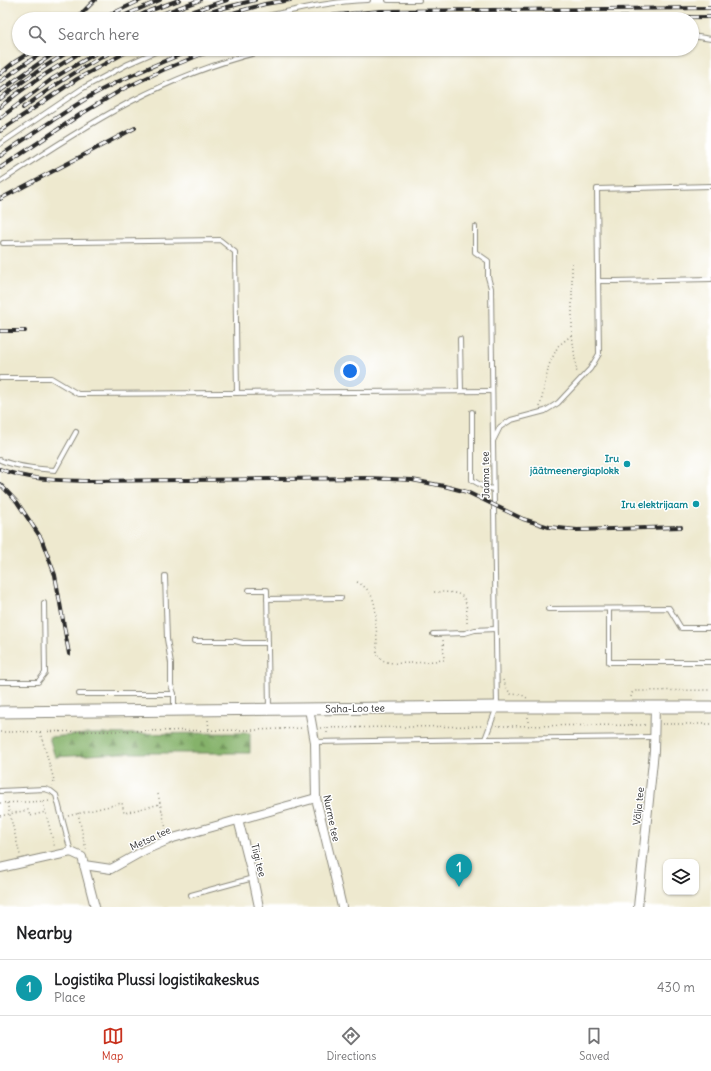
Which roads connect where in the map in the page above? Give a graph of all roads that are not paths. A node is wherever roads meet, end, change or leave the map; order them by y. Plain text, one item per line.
1 (368, 0) edge
2 (388, 0) edge
3 (419, 0) edge
4 (290, 12) edge
5 (699, 37) edge
6 (711, 39) edge
7 (146, 56) edge
8 (246, 56) edge
9 (0, 144) edge
10 (0, 182) edge
11 (711, 186) edge
12 (475, 227) dead end
13 (3, 243) dead end
14 (711, 279) edge
15 (598, 281) junction
16 (460, 339) dead end
17 (0, 378) edge
18 (460, 391) junction
19 (492, 391) junction
20 (237, 393) junction
21 (472, 412) dead end
22 (76, 432) dead end
23 (492, 441) junction
24 (0, 460) edge
25 (493, 489) junction
26 (165, 576) dead end
27 (249, 590) dead end
28 (341, 598) dead end
29 (267, 599) junction
30 (44, 603) dead end
31 (548, 609) dead end
32 (609, 609) junction
33 (711, 628) edge
34 (496, 629) junction
35 (433, 634) dead end
36 (194, 641) dead end
37 (268, 643) junction
38 (711, 662) edge
39 (0, 682) edge
40 (79, 694) dead end
41 (174, 694) junction
42 (655, 706) junction
43 (496, 707) junction
44 (711, 707) edge
45 (269, 709) junction
46 (309, 709) junction
47 (174, 710) junction
48 (0, 712) edge
49 (654, 738) junction
50 (485, 739) junction
51 (315, 742) junction
52 (0, 791) edge
53 (316, 798) junction
54 (238, 819) junction
55 (71, 852) junction
56 (84, 866) junction
57 (0, 868) edge
58 (253, 878) junction
59 (191, 895) dead end
60 (95, 907) edge
61 (259, 907) edge
62 (342, 907) edge
63 (638, 907) edge

1 - 4 lane
2 - 3 lane
5 - 6 lane
7 - 9 lane
8 - 10 lane
11 - 15 lane, Jaama tee
12 - 19 lane
13 - 20 lane
14 - 15 lane
15 - 23 lane, Jaama tee
16 - 18 lane
17 - 20 lane
18 - 19 lane
18 - 20 lane
19 - 23 lane
21 - 25 lane
22 - 24 lane
23 - 25 lane, Jaama tee
25 - 34 lane, Jaama tee
26 - 41 lane
27 - 29 lane
28 - 29 lane
29 - 37 lane
30 - 39 lane
31 - 32 lane
32 - 33 lane
32 - 38 lane
34 - 35 lane
34 - 43 lane, Jaama tee
36 - 37 lane
37 - 45 lane
40 - 41 lane
41 - 47 lane
42 - 43 main road, Saha-Loo tee
42 - 44 main road, Saha-Loo tee
42 - 49 street, Välja tee
43 - 46 main road, Saha-Loo tee
43 - 50 lane, Jaama tee
45 - 46 main road, Saha-Loo tee
45 - 47 main road, Saha-Loo tee
46 - 51 street, Nurme tee
47 - 48 main road, Saha-Loo tee
49 - 50 lane
49 - 63 street, Välja tee
50 - 51 lane
51 - 53 street, Nurme tee
52 - 55 lane
53 - 54 street, Metsa tee
53 - 62 street, Nurme tee
54 - 56 street, Metsa tee
54 - 58 street, Tiigi tee
55 - 56 street
55 - 57 street
56 - 60 street
58 - 59 lane
58 - 61 street, Tiigi tee

